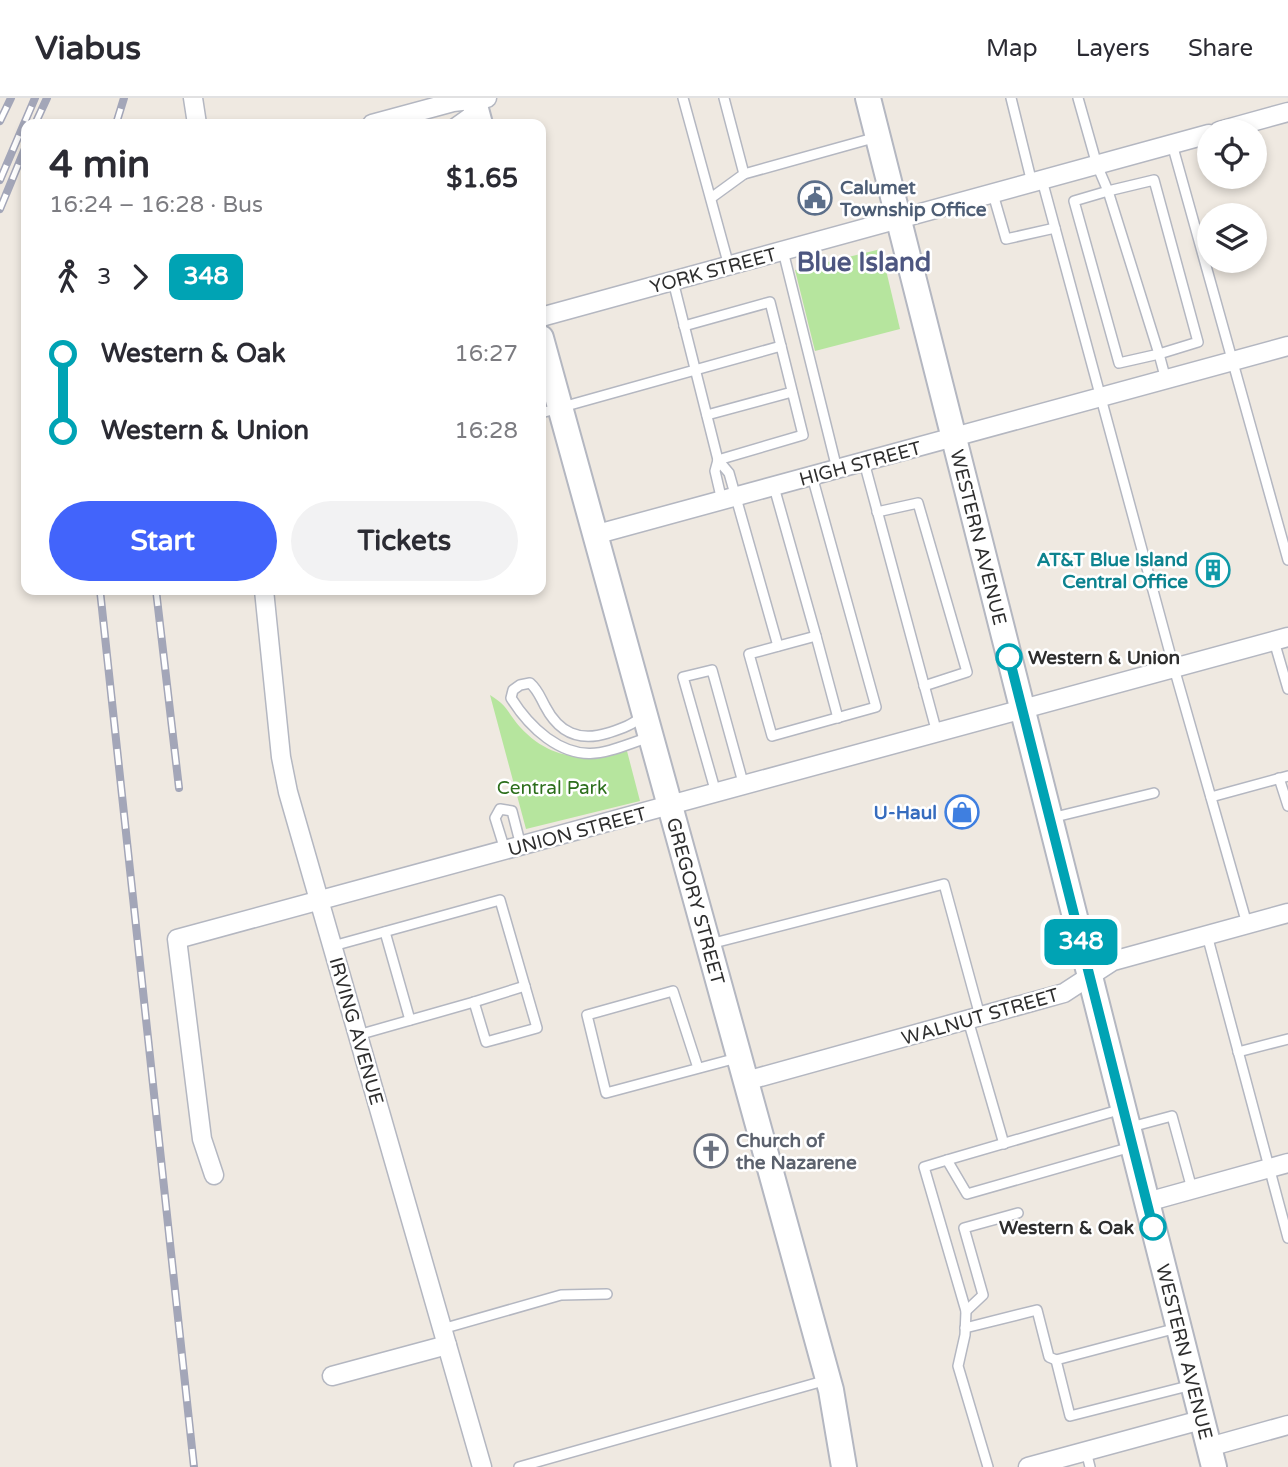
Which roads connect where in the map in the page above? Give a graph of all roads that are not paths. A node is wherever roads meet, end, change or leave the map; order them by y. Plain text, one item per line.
1 (193, 98) edge
2 (683, 98) edge
3 (724, 98) edge
4 (868, 98) edge
5 (1011, 98) edge
6 (1078, 98) edge
7 (478, 106) edge
8 (1288, 112) edge
9 (196, 119) edge
10 (390, 119) edge
11 (460, 119) edge
12 (1263, 119) edge
13 (878, 137) junction
14 (1197, 137) edge
15 (1172, 144) junction
16 (1097, 165) junction
17 (744, 174) junction
18 (1037, 182) junction
19 (1108, 191) junction
20 (993, 194) junction
21 (711, 198) junction
22 (900, 219) junction
23 (1055, 228) junction
24 (783, 251) junction
25 (729, 266) junction
26 (673, 281) junction
27 (546, 316) edge
28 (684, 326) junction
29 (781, 346) junction
30 (1288, 346) edge
31 (1159, 354) junction
32 (1232, 362) junction
33 (695, 369) junction
34 (546, 378) edge
35 (1166, 380) junction
36 (792, 391) junction
37 (1100, 398) junction
38 (550, 410) edge
39 (707, 415) junction
40 (954, 438) junction
41 (718, 460) junction
42 (864, 462) junction
43 (837, 470) junction
44 (812, 476) junction
45 (774, 487) junction
46 (729, 499) junction
47 (877, 512) junction
48 (594, 535) junction
49 (1288, 560) edge
50 (265, 595) edge
51 (816, 636) junction
52 (1281, 639) edge
53 (778, 646) junction
54 (1174, 668) junction
55 (924, 686) junction
56 (1288, 689) edge
57 (1023, 710) junction
58 (838, 718) junction
59 (647, 726) junction
60 (937, 733) junction
61 (1284, 777) edge
62 (744, 786) junction
63 (716, 793) junction
64 (1154, 793) dead end
65 (1211, 797) junction
66 (669, 806) junction
67 (1288, 806) edge
68 (1050, 818) junction
69 (320, 901) junction
70 (1288, 913) edge
71 (1247, 924) junction
72 (385, 932) junction
73 (1208, 935) junction
74 (708, 944) junction
75 (333, 946) junction
76 (1090, 977) junction
77 (525, 986) junction
78 (474, 1002) junction
79 (974, 1018) junction
80 (410, 1020) junction
81 (358, 1035) junction
82 (1288, 1039) edge
83 (1238, 1052) junction
84 (739, 1057) junction
85 (698, 1068) junction
86 (746, 1081) junction
87 (1128, 1128) junction
88 (1004, 1144) junction
89 (947, 1160) junction
90 (1288, 1163) edge
91 (1269, 1168) junction
92 (214, 1175) dead end
93 (1192, 1189) junction
94 (1147, 1202) junction
95 (1018, 1213) dead end
96 (1288, 1238) edge
97 (607, 1294) dead end
98 (966, 1311) junction
99 (965, 1328) junction
100 (1178, 1328) junction
101 (444, 1337) junction
102 (1056, 1360) junction
103 (332, 1376) dead end
104 (828, 1380) junction
105 (1193, 1385) junction
106 (1202, 1420) junction
107 (1288, 1425) edge
108 (1211, 1457) edge
109 (1088, 1459) edge
110 (482, 1467) edge
111 (519, 1467) edge
112 (844, 1467) edge
113 (988, 1467) edge
114 (1028, 1467) edge

1 - 9 street
2 - 21 lane
3 - 17 lane
4 - 13 main road, WESTERN AVENUE
5 - 18 lane
6 - 16 lane
7 - 10 street
7 - 11 lane
8 - 12 street
13 - 17 lane
13 - 22 main road, WESTERN AVENUE
14 - 15 street, YORK STREET
15 - 16 street, YORK STREET
15 - 32 lane
16 - 18 street, YORK STREET
16 - 19 lane
17 - 21 lane
18 - 20 street, YORK STREET
18 - 23 lane
19 - 31 lane
19 - 31 lane
19 - 31 lane
20 - 22 street, YORK STREET
20 - 23 lane
21 - 25 lane
22 - 24 street, YORK STREET
22 - 40 main road, WESTERN AVENUE
23 - 37 lane
24 - 25 street, YORK STREET
24 - 43 lane
25 - 26 street, YORK STREET
26 - 27 street, YORK STREET
26 - 28 lane
28 - 29 lane
28 - 33 lane
29 - 33 lane
29 - 36 lane
30 - 32 street, HIGH STREET
31 - 35 lane
32 - 35 street, HIGH STREET
32 - 49 lane
33 - 38 lane
33 - 39 lane
34 - 38 main road, GREGORY STREET
35 - 37 street, HIGH STREET
36 - 39 lane
36 - 41 lane
37 - 40 street, HIGH STREET
37 - 54 lane
38 - 48 main road, GREGORY STREET
39 - 41 lane
40 - 42 street, HIGH STREET
40 - 57 main road, WESTERN AVENUE
41 - 46 lane
41 - 46 lane
42 - 43 street, HIGH STREET
42 - 47 lane
43 - 44 street, HIGH STREET
44 - 45 street, HIGH STREET
44 - 58 lane
45 - 46 street, HIGH STREET
45 - 51 lane
46 - 48 street, HIGH STREET
46 - 53 lane
47 - 55 lane
47 - 55 lane
48 - 59 main road, GREGORY STREET
50 - 69 street, IRVING AVENUE
51 - 53 lane
51 - 58 lane
52 - 54 street, UNION STREET
52 - 56 lane
53 - 58 lane
54 - 57 street, UNION STREET
54 - 65 lane
55 - 60 lane
57 - 60 street, UNION STREET
57 - 68 main road, WESTERN AVENUE
59 - 59 lane
59 - 66 main road, GREGORY STREET
60 - 62 street, UNION STREET
61 - 65 lane
61 - 67 lane
62 - 63 street, UNION STREET
62 - 63 lane
63 - 66 street, UNION STREET
64 - 68 lane
65 - 71 lane
66 - 69 street, UNION STREET
66 - 74 main road, GREGORY STREET
68 - 76 main road, WESTERN AVENUE
69 - 75 street, IRVING AVENUE
69 - 92 street, UNION STREET
70 - 71 street, WALNUT STREET
71 - 73 street, WALNUT STREET
72 - 75 lane
72 - 77 lane
72 - 80 lane
73 - 76 street, WALNUT STREET
73 - 83 lane
74 - 79 lane
74 - 84 main road, GREGORY STREET
75 - 81 street, IRVING AVENUE
76 - 79 street, WALNUT STREET
76 - 87 main road, WESTERN AVENUE
77 - 78 lane
77 - 78 lane
78 - 80 lane
79 - 86 street, WALNUT STREET
79 - 88 lane
80 - 81 lane
81 - 101 street, IRVING AVENUE
82 - 83 lane
83 - 91 lane
84 - 85 lane
84 - 86 main road, GREGORY STREET
85 - 85 lane
86 - 104 main road, GREGORY STREET
87 - 88 lane
87 - 89 lane
87 - 93 lane
87 - 94 main road, WESTERN AVENUE
88 - 89 lane
89 - 98 lane
90 - 91 street
91 - 93 street
91 - 96 lane
93 - 94 street
94 - 100 main road, WESTERN AVENUE
95 - 98 lane
97 - 101 lane
98 - 99 lane
99 - 102 lane
99 - 113 lane
100 - 102 lane
100 - 105 main road, WESTERN AVENUE
101 - 103 street
101 - 110 street, IRVING AVENUE
102 - 105 lane
104 - 111 lane
104 - 112 main road, GREGORY STREET
105 - 106 main road, WESTERN AVENUE
106 - 108 main road, WESTERN AVENUE
106 - 109 street
107 - 108 street
109 - 114 street

